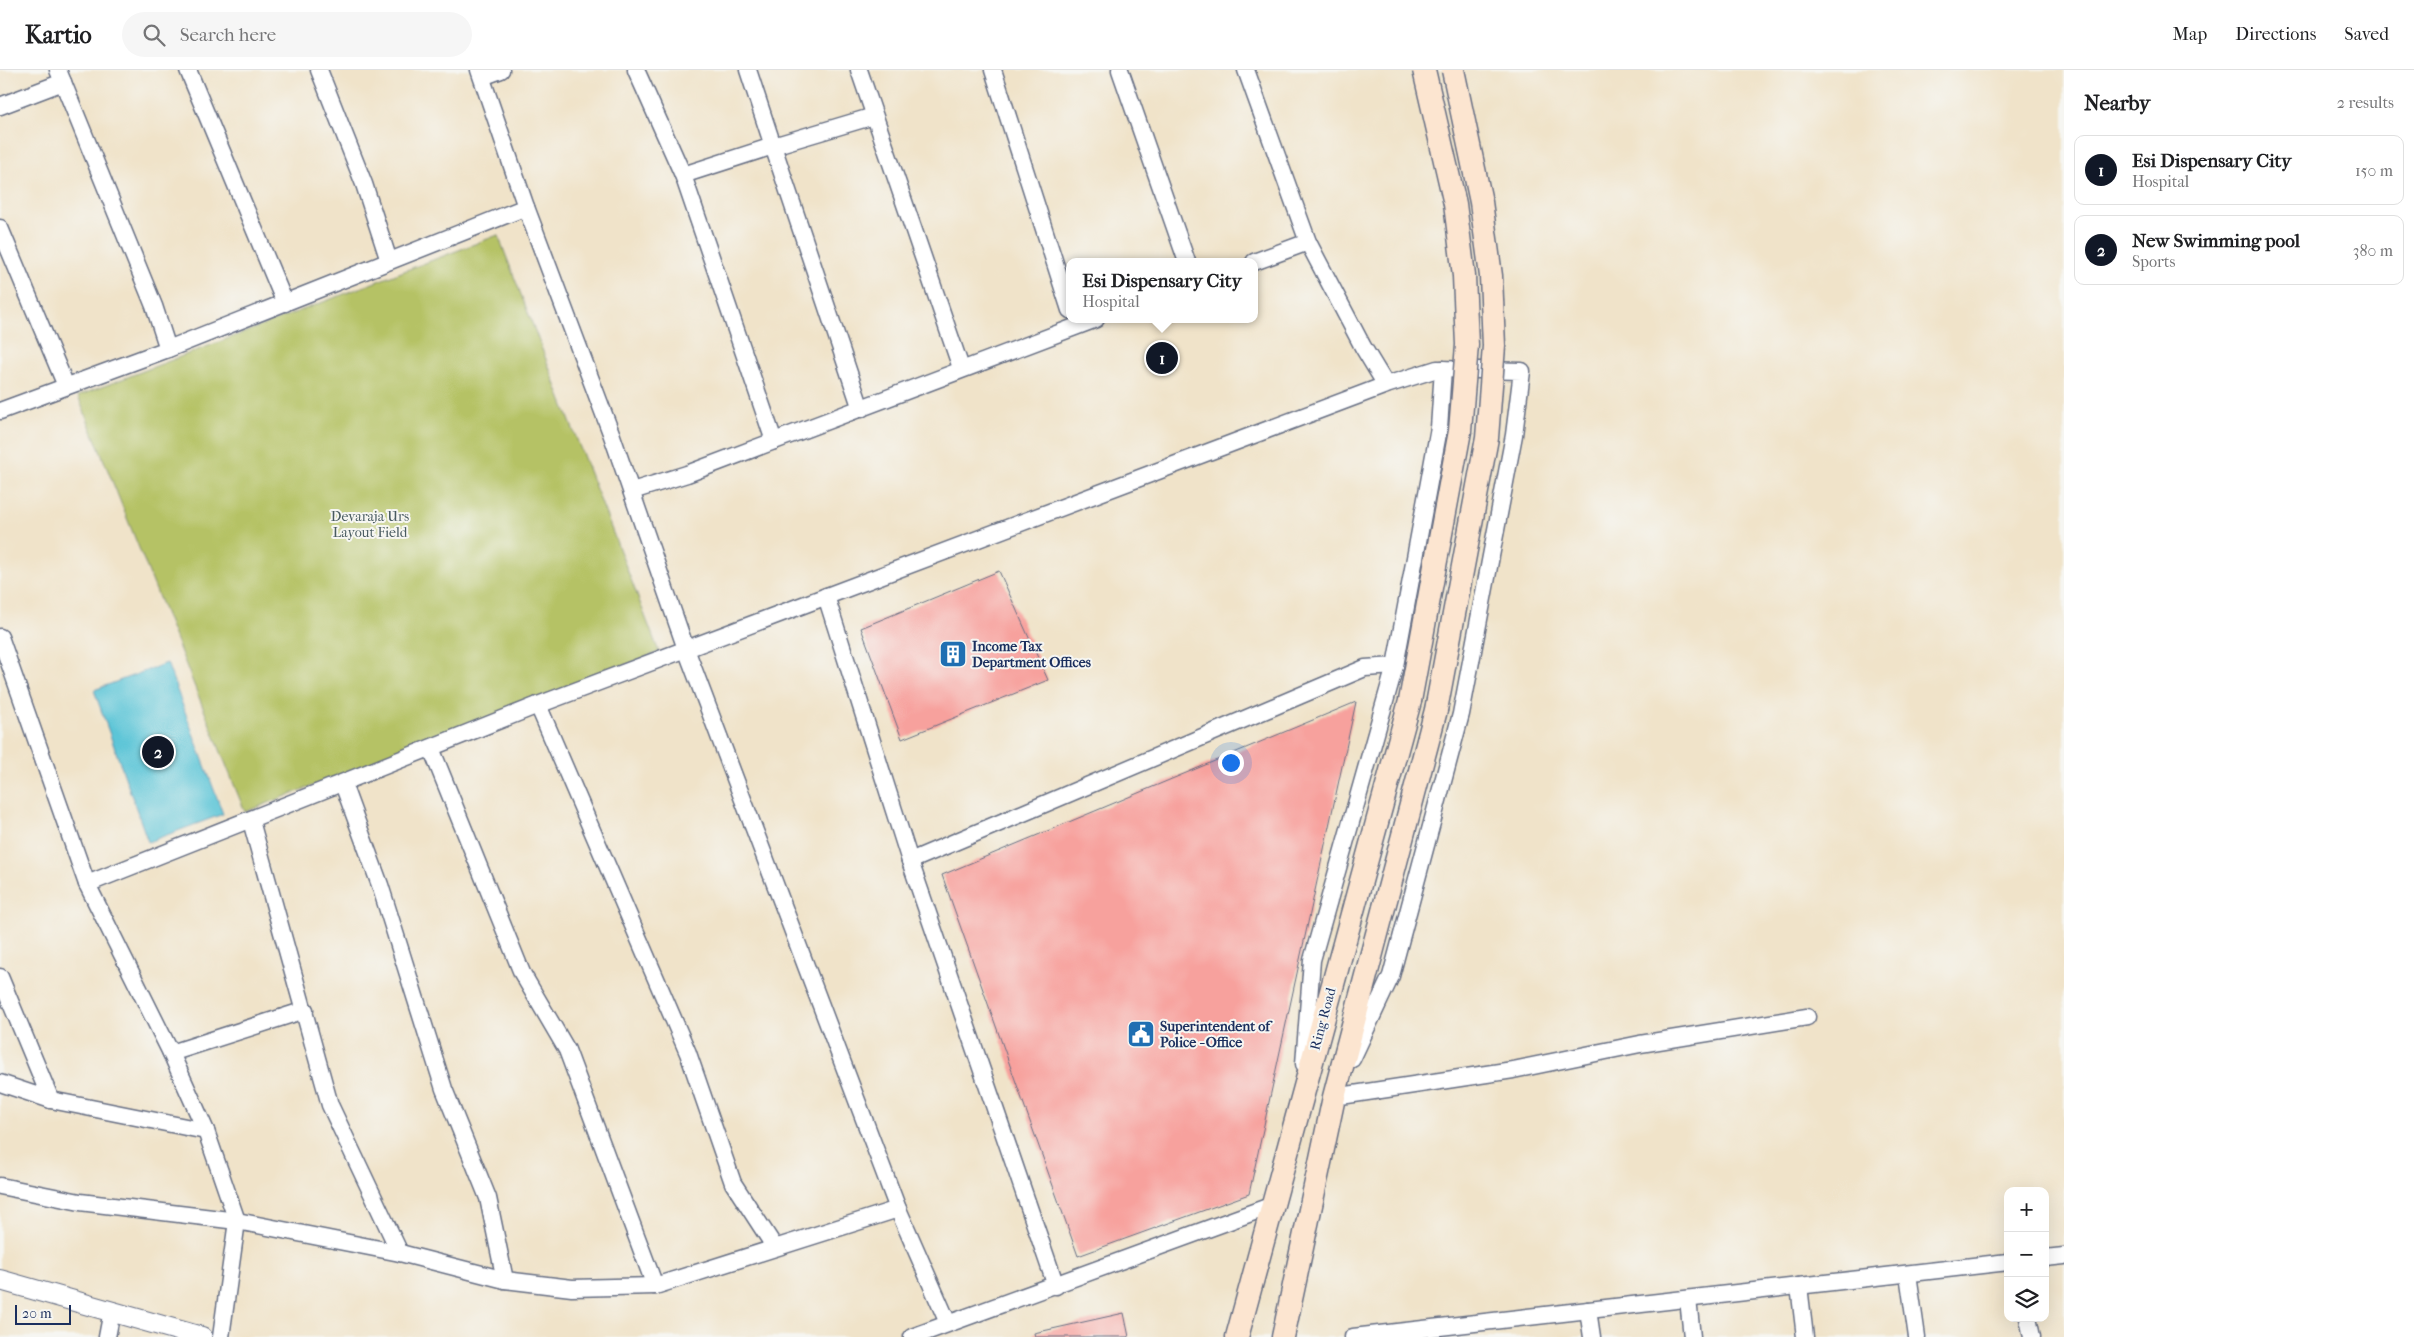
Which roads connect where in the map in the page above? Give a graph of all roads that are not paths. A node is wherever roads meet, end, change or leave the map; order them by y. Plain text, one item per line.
1 (188, 70) edge
2 (319, 70) edge
3 (501, 70) edge
4 (636, 70) edge
5 (748, 70) edge
6 (859, 70) edge
7 (993, 70) edge
8 (1120, 70) edge
9 (1246, 70) edge
10 (1424, 70) edge
11 (1453, 70) edge
12 (480, 74) edge
13 (61, 76) edge
14 (0, 106) edge
15 (874, 116) junction
16 (773, 146) junction
17 (683, 175) junction
18 (526, 207) junction
19 (0, 228) edge
20 (1308, 242) junction
21 (1186, 258) edge
22 (389, 261) junction
23 (1258, 261) edge
24 (1066, 298) edge
25 (285, 303) junction
26 (1074, 323) edge
27 (168, 348) junction
28 (962, 368) junction
29 (1443, 369) junction
30 (1386, 385) junction
31 (66, 386) junction
32 (861, 410) junction
33 (0, 411) edge
34 (774, 441) junction
35 (632, 491) junction
36 (826, 596) junction
37 (0, 637) edge
38 (686, 649) junction
39 (1395, 666) junction
40 (538, 705) junction
41 (431, 748) junction
42 (343, 784) junction
43 (251, 821) junction
44 (910, 860) junction
45 (87, 884) junction
46 (0, 977) edge
47 (305, 1010) junction
48 (1808, 1017) dead end
49 (171, 1052) junction
50 (0, 1083) edge
51 (1334, 1097) junction
52 (1302, 1098) junction
53 (51, 1100) junction
54 (206, 1131) junction
55 (0, 1186) edge
56 (1273, 1205) junction
57 (898, 1209) junction
58 (237, 1221) junction
59 (774, 1246) junction
60 (400, 1253) junction
61 (2064, 1256) edge
62 (2049, 1258) edge
63 (2004, 1262) edge
64 (1908, 1274) junction
65 (0, 1280) edge
66 (505, 1280) junction
67 (655, 1286) junction
68 (1056, 1286) junction
69 (1798, 1286) junction
70 (1688, 1299) junction
71 (1588, 1310) junction
72 (112, 1311) junction
73 (2029, 1322) edge
74 (948, 1323) junction
75 (1477, 1330) edge
76 (107, 1337) edge
77 (202, 1337) edge
78 (221, 1337) edge
79 (912, 1337) edge
80 (1237, 1337) edge
81 (1283, 1337) edge
82 (1352, 1337) edge
83 (1592, 1337) edge
84 (1692, 1337) edge
85 (1805, 1337) edge
86 (1917, 1337) edge
87 (2032, 1337) edge

1 - 25 street
2 - 22 street
3 - 12 street
4 - 17 street
5 - 16 street
6 - 15 street
7 - 24 street
8 - 21 street
9 - 20 street
10 - 52 main road, Ring Road, bridge
11 - 51 main road, bridge
12 - 18 street
13 - 14 street
13 - 27 street
15 - 16 street
15 - 28 street
16 - 17 street
16 - 32 street
17 - 34 street
18 - 22 street
18 - 35 street
19 - 31 street
20 - 23 street
20 - 30 street
22 - 25 street
25 - 27 street
26 - 28 street
27 - 31 street
28 - 32 street
29 - 30 street
29 - 39 street
29 - 51 street
30 - 36 street
31 - 33 street
32 - 34 street
34 - 35 street
35 - 38 street
36 - 38 street
36 - 44 street
37 - 45 street
38 - 40 street
38 - 57 street
39 - 44 street
39 - 52 street
40 - 41 street
40 - 59 street
41 - 42 street
41 - 67 street
42 - 43 street
42 - 66 street
43 - 45 street
43 - 47 street
44 - 68 street
45 - 49 street
46 - 53 street
47 - 49 street
47 - 60 street
48 - 51 street
49 - 54 street
50 - 53 street
51 - 81 main road
52 - 56 main road, Ring Road
53 - 54 street
54 - 58 street
55 - 58 street
56 - 68 street
56 - 80 main road, Ring Road
57 - 59 street
57 - 74 street
58 - 60 street
58 - 78 street
59 - 67 street
60 - 66 street
61 - 62 street
63 - 64 street
64 - 69 street
64 - 86 street
65 - 72 street
66 - 67 street
68 - 74 street
69 - 70 street
69 - 85 street
70 - 71 street
70 - 84 street
71 - 75 street
71 - 83 street
72 - 76 street
72 - 77 street
73 - 87 street
74 - 79 street
75 - 82 street

